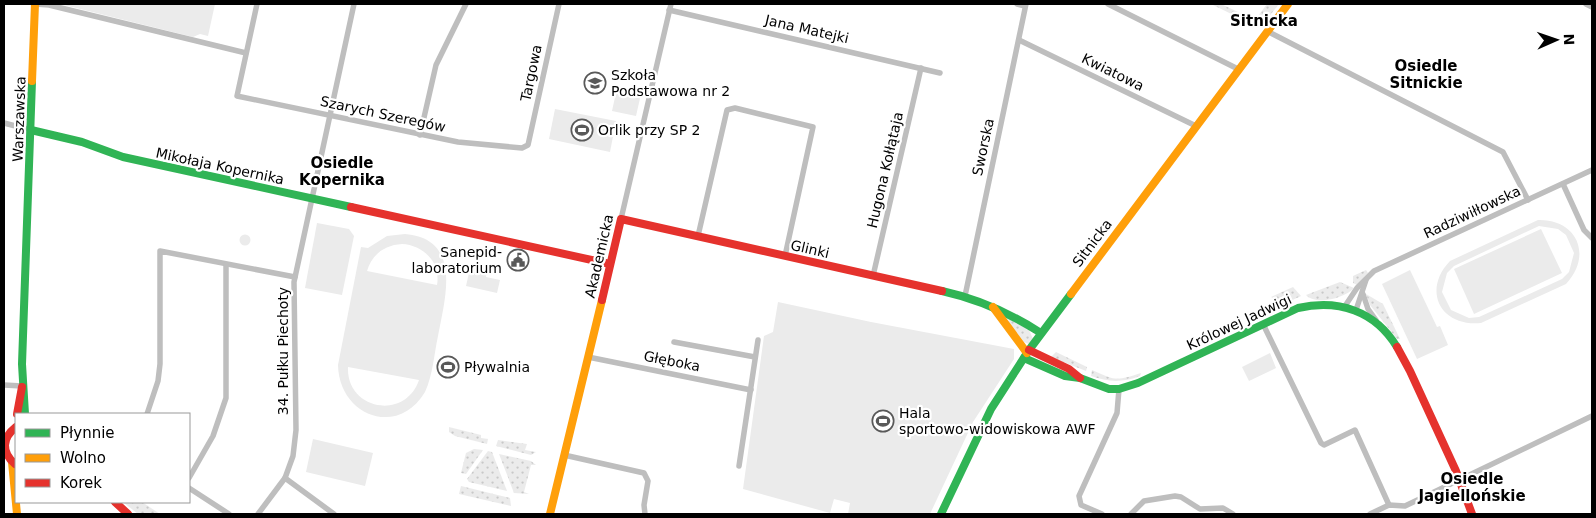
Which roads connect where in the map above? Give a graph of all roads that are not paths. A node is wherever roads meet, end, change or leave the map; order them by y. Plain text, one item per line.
1 (35, 4) edge
2 (257, 4) edge
3 (354, 4) edge
4 (466, 4) edge
5 (559, 4) edge
6 (1017, 4) edge
7 (1108, 4) edge
8 (1288, 4) edge
9 (1586, 4) edge
10 (1025, 5) edge
11 (670, 7) edge
12 (1592, 7) edge
13 (1267, 31) junction
14 (1019, 40) junction
15 (246, 53) junction
16 (921, 68) junction
17 (1238, 69) junction
18 (940, 72) dead end
19 (330, 116) junction
20 (4, 123) edge
21 (1196, 126) junction
22 (31, 130) junction
23 (420, 135) junction
24 (526, 147) joint
25 (1592, 170) edge
26 (1563, 184) junction
27 (313, 199) junction
28 (1528, 200) junction
29 (621, 219) junction
30 (698, 236) junction
31 (1592, 238) edge
32 (785, 256) junction
33 (610, 264) junction
34 (226, 265) junction
35 (874, 276) junction
36 (295, 277) junction
37 (1366, 280) junction
38 (1363, 294) junction
39 (965, 296) junction
40 (992, 306) junction
41 (1345, 306) junction
42 (1356, 310) junction
43 (1263, 324) junction
44 (1382, 328) junction
45 (1041, 334) junction
46 (758, 340) dead end
47 (674, 342) dead end
48 (1027, 354) junction
49 (588, 357) junction
50 (755, 357) junction
51 (4, 385) edge
52 (22, 386) junction
53 (1119, 389) junction
54 (751, 390) junction
55 (17, 413) edge
56 (25, 413) edge
57 (147, 413) edge
58 (1592, 416) edge
59 (11, 429) edge
60 (4, 447) edge
61 (564, 454) junction
62 (14, 464) edge
63 (739, 466) dead end
64 (190, 476) edge
65 (285, 478) junction
66 (1460, 480) junction
67 (190, 489) edge
68 (116, 503) edge
69 (18, 504) edge
70 (1389, 505) junction
71 (17, 514) edge
72 (128, 514) edge
73 (228, 514) edge
74 (258, 514) edge
75 (334, 514) edge
76 (550, 514) edge
77 (645, 514) edge
78 (941, 514) edge
79 (1102, 514) edge
80 (1132, 514) edge
81 (1233, 514) edge
82 (1370, 514) edge
83 (1472, 514) edge

1 - 15 street
1 - 22 street, Warszawska
2 - 15 street
3 - 19 street, 34. Pułku Piechoty
4 - 23 street
5 - 24 street, Targowa
6 - 10 street
7 - 17 street
8 - 13 street, Sitnicka
9 - 12 street
10 - 14 street, Sworska
11 - 16 street, Jana Matejki
11 - 29 street, Akademicka
13 - 17 street, Sitnicka
13 - 28 street
14 - 21 street, Kwiatowa
14 - 39 street, Sworska
15 - 19 street, Szarych Szeregów
16 - 18 street, Jana Matejki
16 - 35 street, Hugona Kołłątaja
17 - 21 street, Sitnicka
19 - 23 street, Szarych Szeregów
19 - 27 street, 34. Pułku Piechoty
20 - 22 street
21 - 45 street, Sitnicka
22 - 27 street, Mikołaja Kopernika
22 - 52 street, Warszawska
23 - 24 street, Szarych Szeregów
25 - 26 street, Radziwiłłowska
26 - 28 street, Radziwiłłowska
26 - 31 street
27 - 33 street, Mikołaja Kopernika
27 - 36 street, 34. Pułku Piechoty
28 - 37 street, Radziwiłłowska
29 - 30 street, Glinki
29 - 33 street, Akademicka
30 - 32 street, Glinki
30 - 32 street
32 - 35 street, Glinki
33 - 49 street, Akademicka
34 - 36 street
34 - 57 street
34 - 64 street
35 - 39 street, Glinki
36 - 65 street, 34. Pułku Piechoty
37 - 38 street
37 - 41 street, Radziwiłłowska
38 - 42 street
38 - 44 street
39 - 40 street, Glinki
40 - 45 street, Glinki
40 - 48 street
41 - 42 street, Królowej Jadwigi
41 - 43 street, Królowej Jadwigi
42 - 44 street, Królowej Jadwigi
43 - 53 street, Królowej Jadwigi
43 - 70 street
44 - 66 street, Królowej Jadwigi
45 - 48 street, Sitnicka
46 - 50 street
47 - 50 street, Głęboka
48 - 53 street
48 - 78 street, Sitnicka
49 - 54 street, Głęboka
49 - 61 street, Akademicka
50 - 54 street
51 - 52 street
52 - 55 street, Warszawska
52 - 56 street, Warszawska
53 - 79 street
54 - 63 street
58 - 66 street
59 - 60 street
60 - 62 street
61 - 76 street, Akademicka
61 - 77 street
65 - 74 street, 34. Pułku Piechoty
65 - 75 street
66 - 70 street
66 - 83 street, Królowej Jadwigi
67 - 73 street
68 - 72 street
69 - 71 street
70 - 82 street
80 - 81 street

